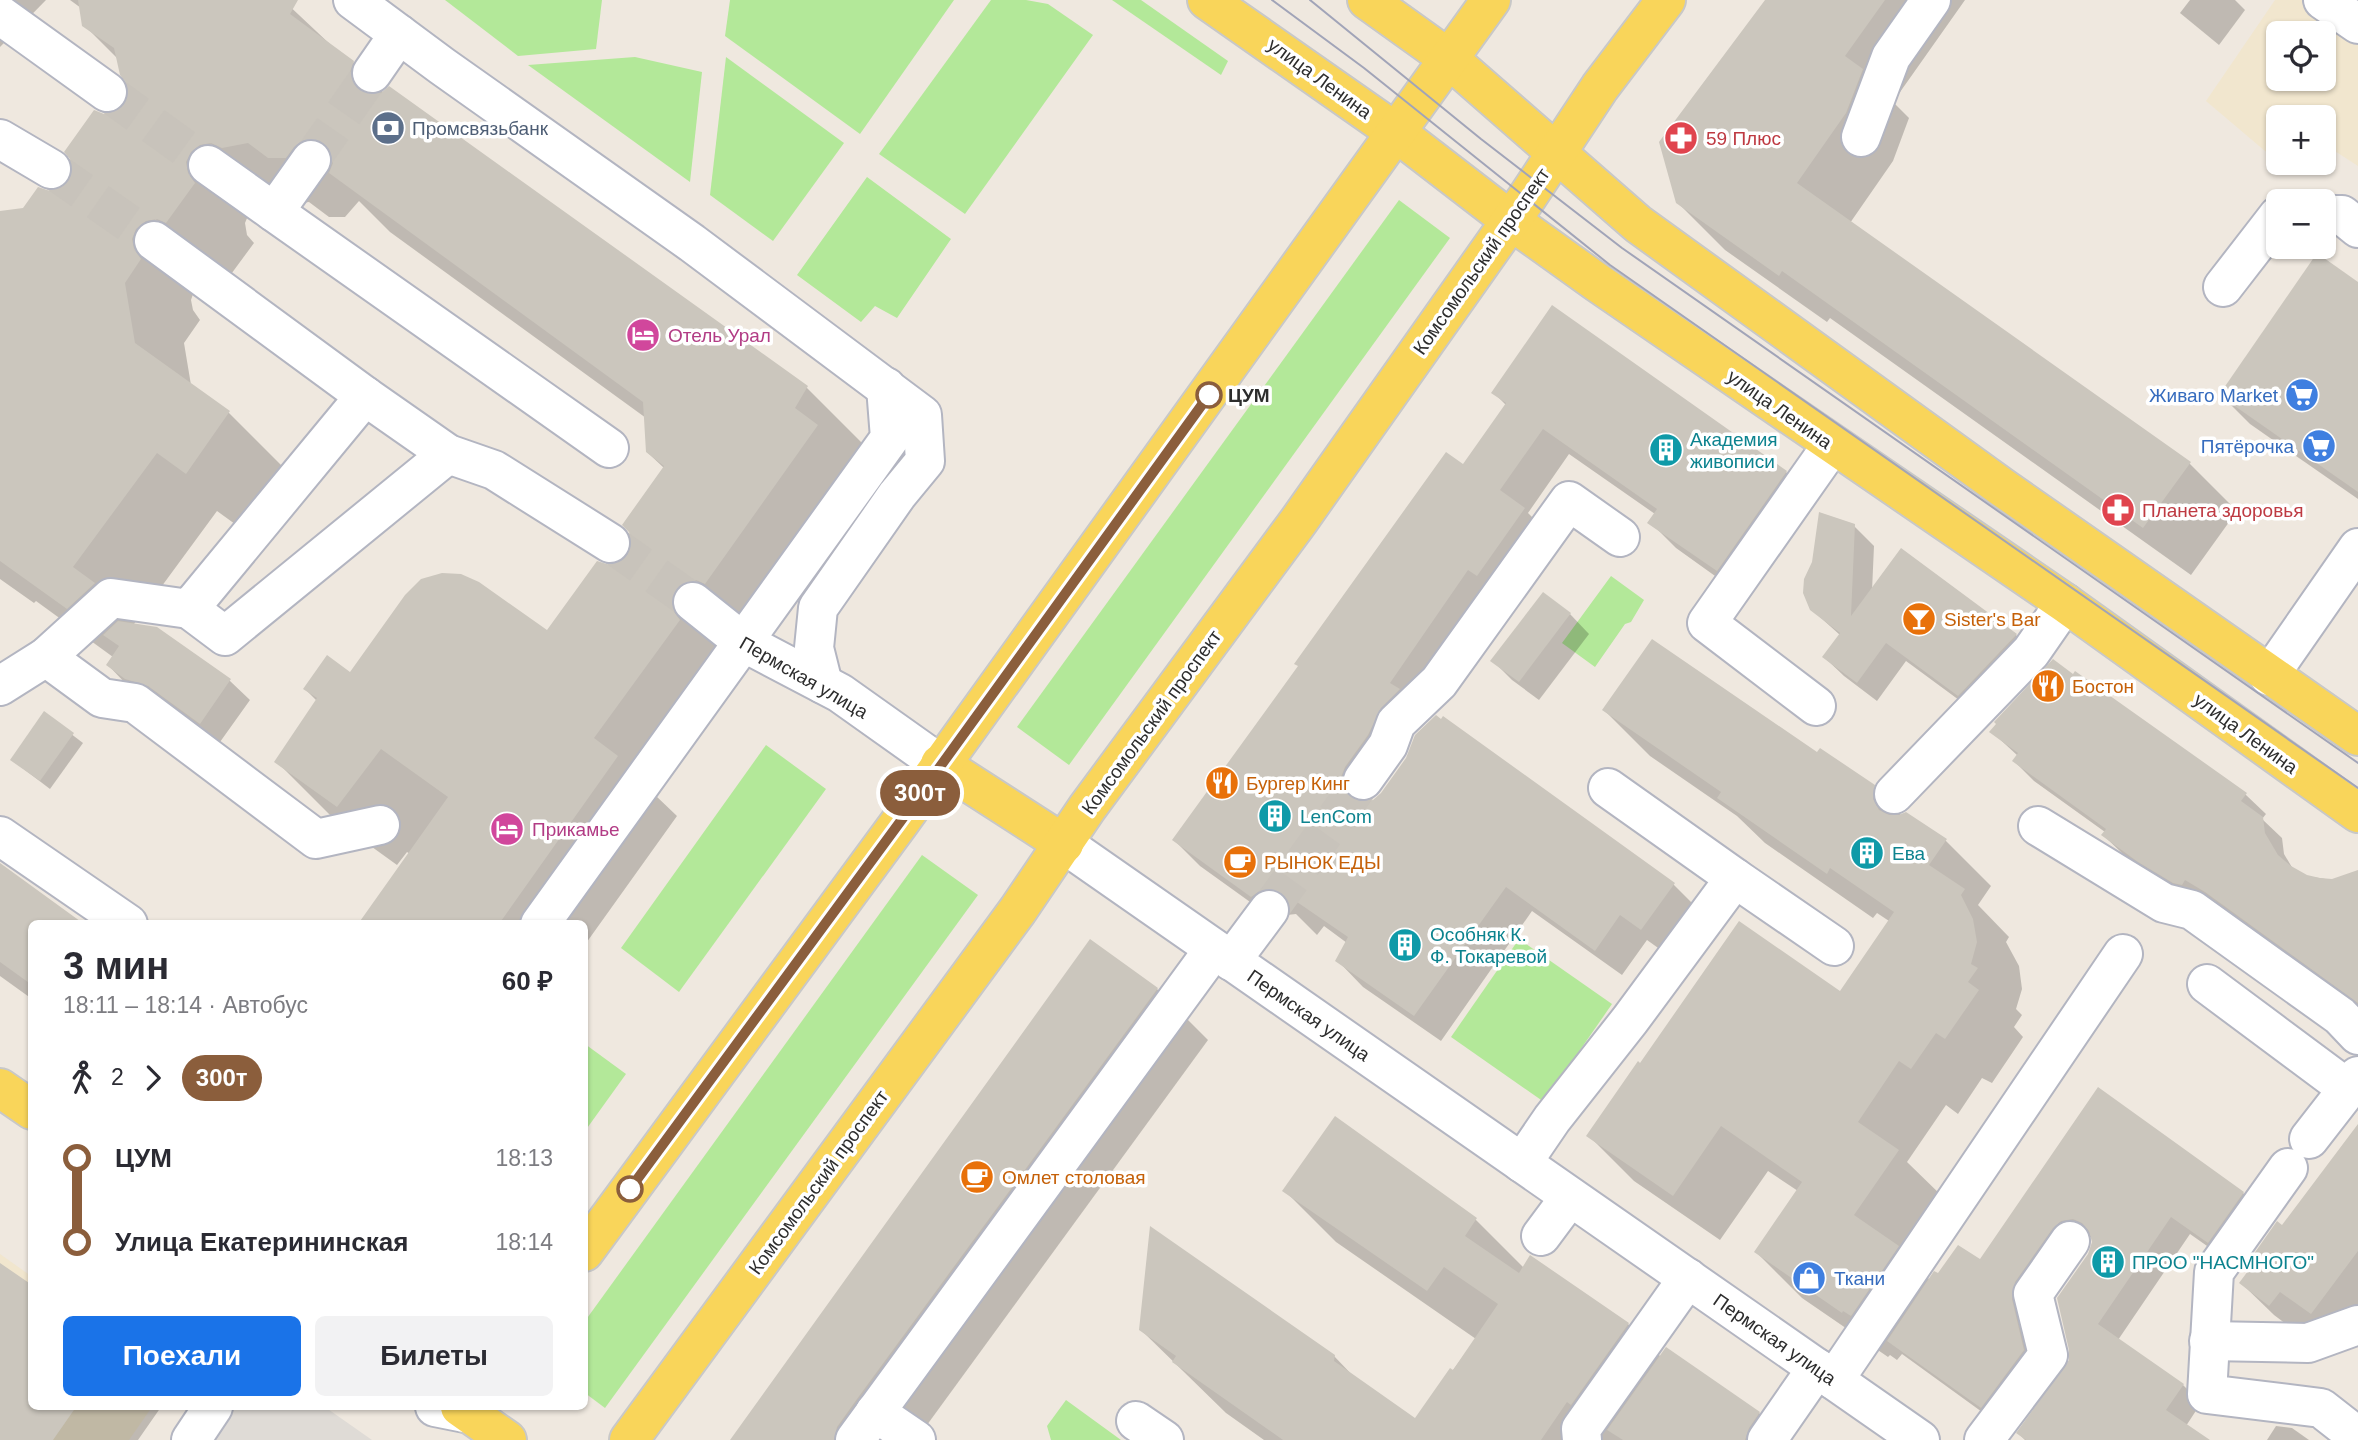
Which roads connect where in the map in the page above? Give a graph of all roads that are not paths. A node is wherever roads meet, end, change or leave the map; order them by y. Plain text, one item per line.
1 (353, 0) edge
2 (1207, 0) edge
3 (1367, 0) edge
4 (1491, 0) edge
5 (1666, 0) edge
6 (1931, 0) edge
7 (2323, 0) edge
8 (0, 15) edge
9 (2358, 23) edge
10 (399, 34) junction
11 (1448, 58) junction
12 (372, 73) tunnel mouth
13 (107, 92) tunnel mouth
14 (1397, 133) junction
15 (1861, 137) dead end
16 (0, 139) edge
17 (1556, 153) junction
18 (311, 160) tunnel mouth
19 (208, 165) tunnel mouth
20 (51, 169) tunnel mouth
21 (274, 212) junction
22 (2336, 215) edge
23 (1510, 220) junction
24 (2358, 228) edge
25 (2266, 231) edge
26 (154, 241) tunnel mouth
27 (2223, 287) dead end
28 (886, 387) junction
29 (365, 396) junction
30 (1832, 445) junction
31 (609, 449) dead end
32 (448, 454) junction
33 (1620, 537) dead end
34 (610, 543) tunnel mouth
35 (2358, 548) edge
36 (693, 602) tunnel mouth
37 (2065, 603) junction
38 (189, 609) junction
39 (743, 642) junction
40 (46, 657) junction
41 (2269, 676) junction
42 (823, 684) junction
43 (0, 687) edge
44 (1816, 705) dead end
45 (2358, 736) edge
46 (940, 764) junction
47 (1363, 780) tunnel mouth
48 (1608, 788) dead end
49 (1895, 794) dead end
50 (2358, 813) edge
51 (380, 825) dead end
52 (2038, 825) dead end
53 (0, 836) edge
54 (1064, 844) junction
55 (1735, 878) junction
56 (1269, 910) tunnel mouth
57 (122, 920) edge
58 (543, 920) edge
59 (1833, 946) dead end
60 (2123, 954) dead end
61 (1223, 955) junction
62 (2207, 984) dead end
63 (2358, 1035) edge
64 (2353, 1082) edge
65 (0, 1088) edge
66 (28, 1107) edge
67 (1522, 1163) junction
68 (1570, 1197) junction
69 (1541, 1236) dead end
70 (2070, 1241) dead end
71 (588, 1247) edge
72 (1688, 1278) junction
73 (2358, 1325) edge
74 (2209, 1341) junction
75 (1825, 1374) junction
76 (211, 1410) edge
77 (458, 1415) edge
78 (865, 1426) edge
79 (2358, 1437) edge
80 (191, 1440) edge
81 (507, 1440) edge
82 (629, 1440) edge
83 (916, 1440) edge
84 (1582, 1440) edge
85 (1768, 1440) edge
86 (1920, 1440) edge
87 (1984, 1440) edge

1 - 10 street
2 - 14 main road, улица Ленина
3 - 11 main road
4 - 11 main road
5 - 17 main road, Комсомольский проспект
6 - 15 street
7 - 9 street
8 - 13 street
10 - 12 street
10 - 28 street
11 - 14 main road
11 - 17 main road
14 - 23 main road, улица Ленина
14 - 46 main road
16 - 20 street
17 - 23 main road, Комсомольский проспект
17 - 41 main road
18 - 21 street
19 - 21 street
21 - 31 street
22 - 24 street
23 - 30 main road, улица Ленина
23 - 54 main road, Комсомольский проспект
25 - 27 street
26 - 29 street
28 - 39 street
28 - 42 street
29 - 32 street
29 - 38 street
30 - 37 main road, улица Ленина
30 - 44 street
32 - 34 street
32 - 38 street
33 - 47 street
35 - 41 street
36 - 39 street, Пермская улица
37 - 49 street
37 - 50 main road, улица Ленина
38 - 40 street
39 - 42 street, Пермская улица
39 - 58 street
40 - 43 street
40 - 51 street
41 - 45 main road
42 - 46 street, Пермская улица
46 - 54 main road, Пермская улица
46 - 71 main road
48 - 55 street
52 - 63 street
53 - 57 street
54 - 61 street, Пермская улица
54 - 82 main road, Комсомольский проспект
55 - 59 street
55 - 67 street
56 - 61 street
60 - 75 street
61 - 67 street, Пермская улица
61 - 78 street
62 - 64 street
64 - 74 street
65 - 66 main road
67 - 68 street, Пермская улица
68 - 69 street
68 - 72 street, Пермская улица
70 - 87 street
72 - 75 street, Пермская улица
72 - 84 street
73 - 74 street
74 - 79 street
75 - 85 street
75 - 86 street, Пермская улица
76 - 80 street
77 - 81 main road
78 - 83 street

